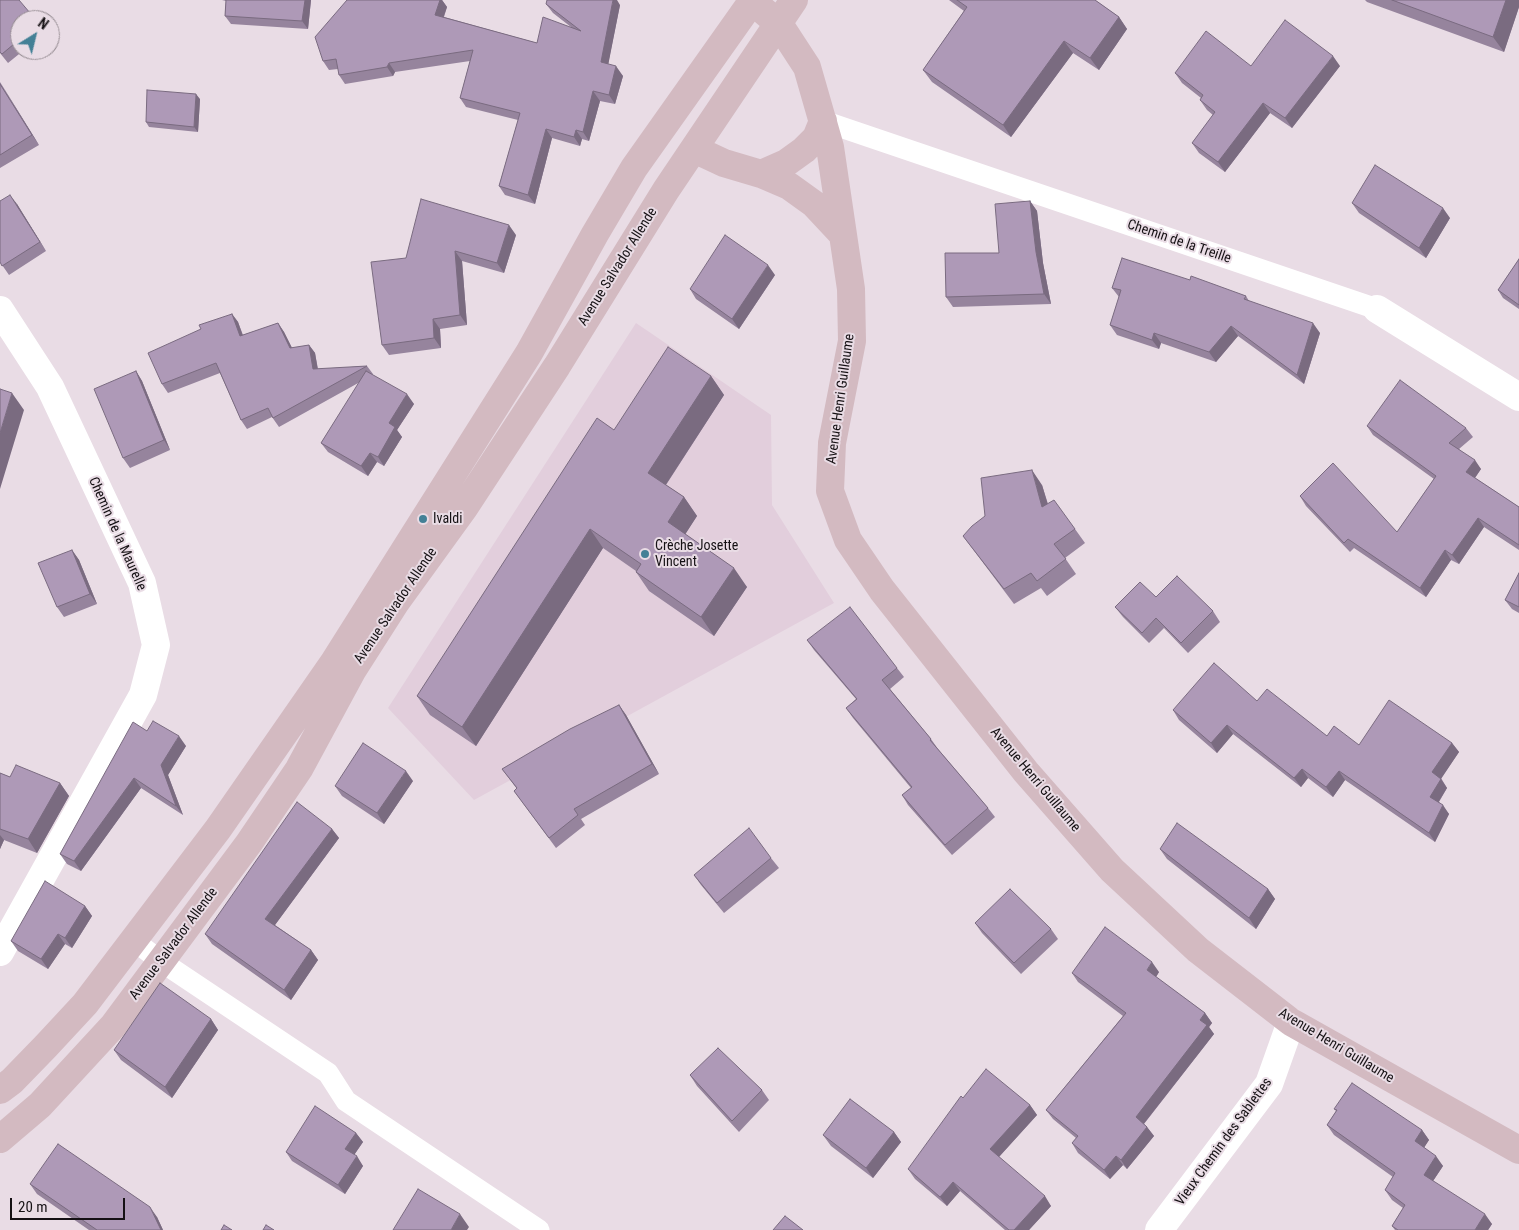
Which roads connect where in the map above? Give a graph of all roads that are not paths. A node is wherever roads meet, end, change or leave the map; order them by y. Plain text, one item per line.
1 (752, 0) edge
2 (794, 0) edge
3 (779, 24) junction
4 (823, 120) junction
5 (694, 148) junction
6 (761, 174) junction
7 (843, 235) junction
8 (1377, 309) joint
9 (0, 310) edge
10 (1519, 397) edge
11 (133, 940) junction
12 (0, 952) edge
13 (162, 962) junction
14 (1291, 1022) junction
15 (0, 1090) edge
16 (0, 1139) edge
17 (1519, 1150) edge
18 (539, 1230) edge
19 (1159, 1230) edge

1 - 3 main road, Avenue Henri Guillaume
1 - 5 main road
1 - 11 main road, Avenue Salvador Allende
2 - 3 main road, Avenue Salvador Allende
3 - 4 main road, Avenue Henri Guillaume
3 - 5 main road, Avenue Salvador Allende
4 - 6 main road
4 - 7 main road, Avenue Henri Guillaume
4 - 8 lane, Chemin de la Treille
5 - 6 main road
5 - 13 main road, Avenue Salvador Allende
6 - 7 main road
7 - 14 main road, Avenue Henri Guillaume
8 - 10 street, Chemin de la Treille
9 - 12 street, Chemin de la Maurelle
11 - 13 lane
11 - 15 main road, Avenue Salvador Allende
13 - 16 main road, Avenue Salvador Allende
13 - 18 lane
14 - 17 main road, Avenue Henri Guillaume
14 - 19 street, Vieux Chemin des Sablettes

